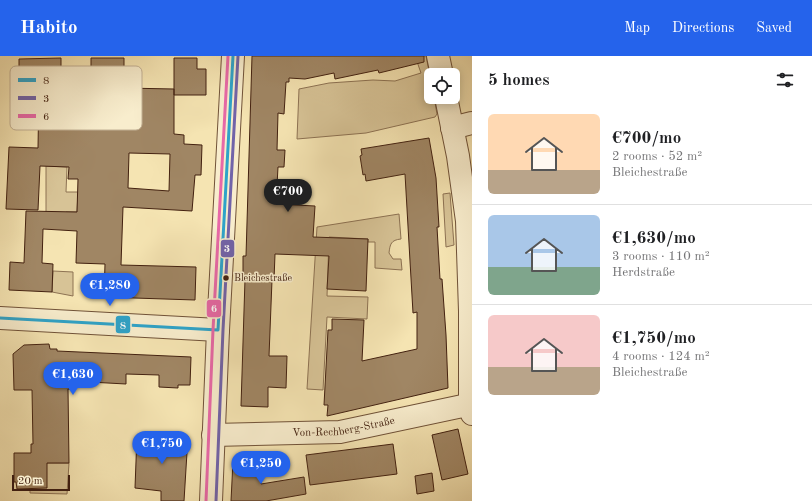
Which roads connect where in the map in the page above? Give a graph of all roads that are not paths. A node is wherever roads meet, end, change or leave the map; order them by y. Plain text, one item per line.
1 (233, 56) edge
2 (438, 56) edge
3 (441, 68) edge
4 (450, 104) edge
5 (462, 125) edge
6 (0, 318) edge
7 (218, 330) junction
8 (471, 407) edge
9 (214, 435) junction
10 (211, 501) edge

1 - 7 street
2 - 3 street
4 - 5 street
5 - 8 street
6 - 7 street
7 - 9 street
8 - 9 street, Von-Rechberg-Straße
9 - 10 street

